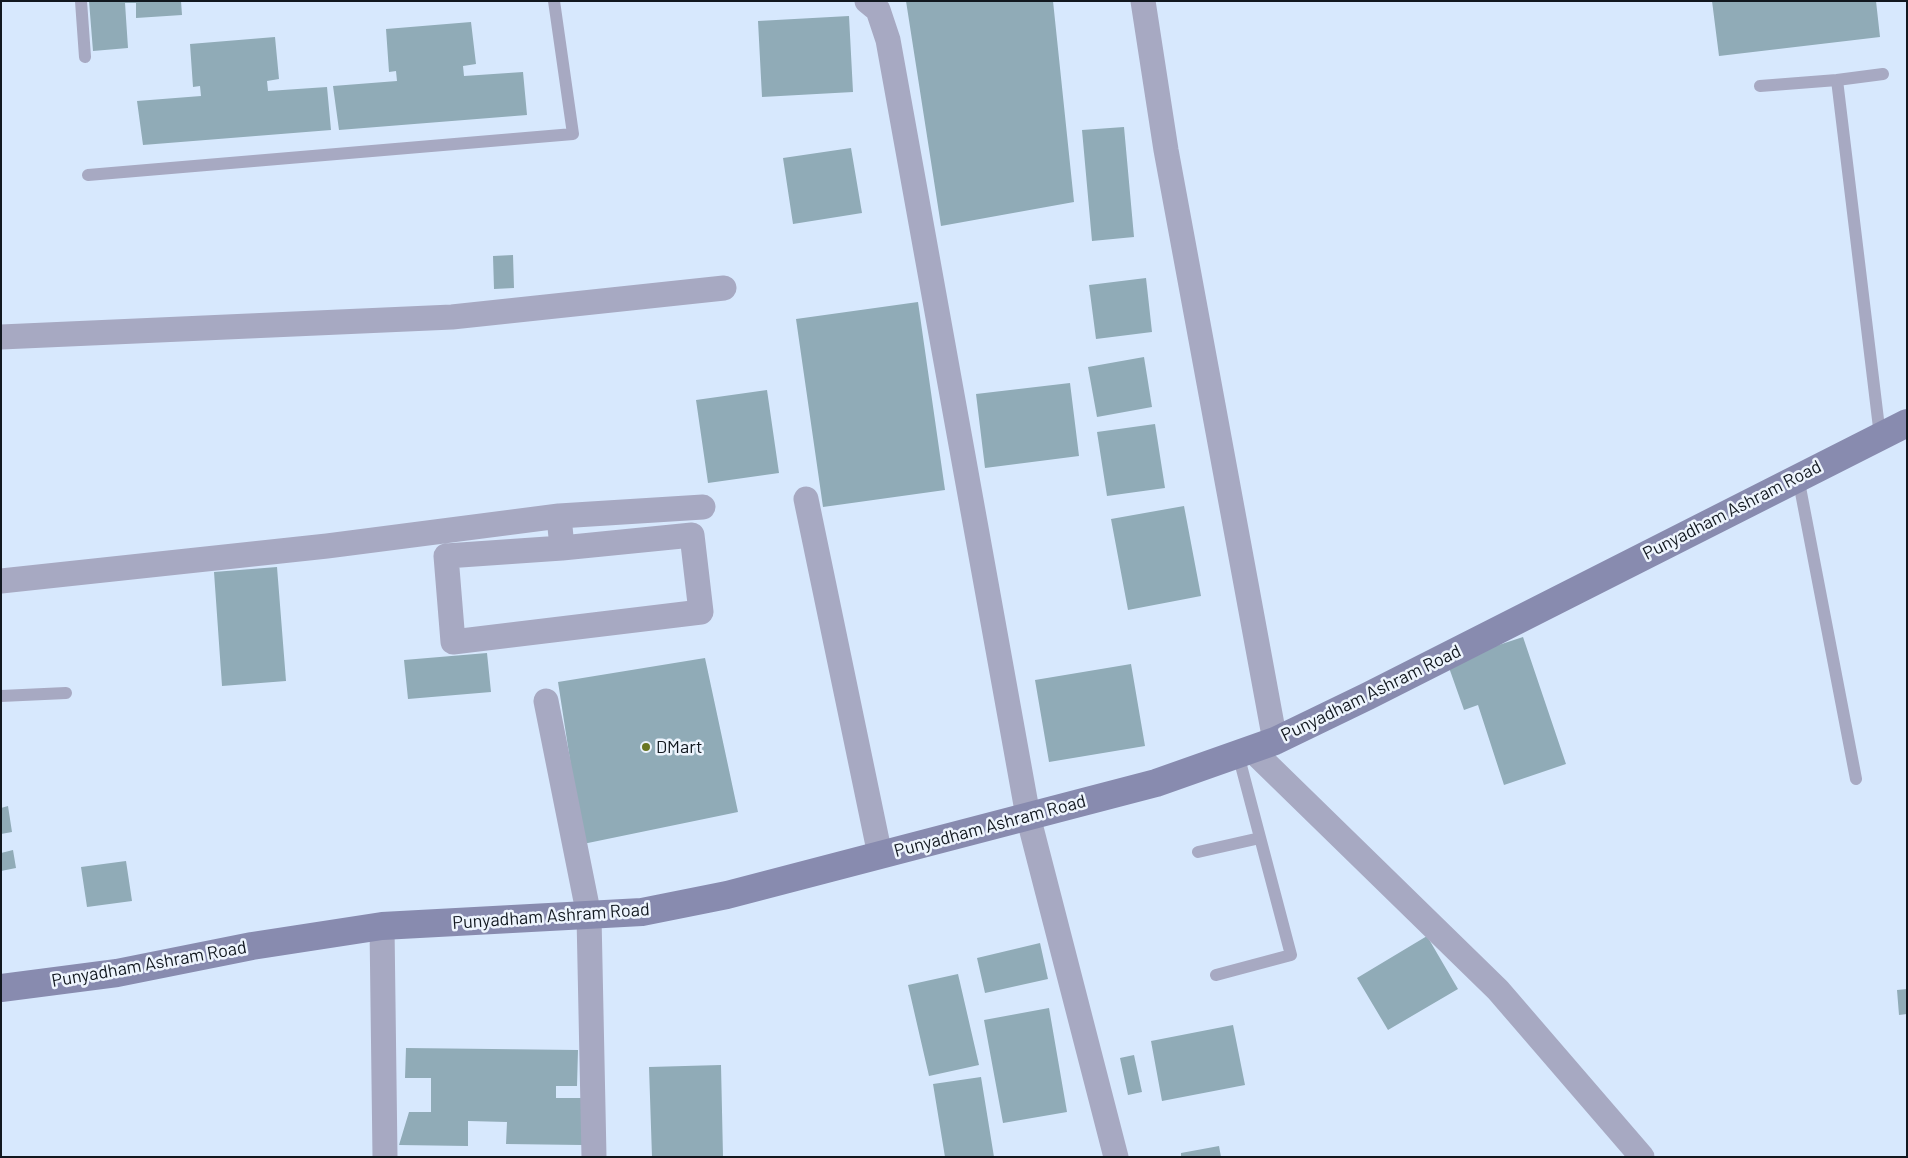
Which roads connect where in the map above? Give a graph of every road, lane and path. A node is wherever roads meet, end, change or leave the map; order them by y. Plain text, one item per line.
1 (82, 1) edge
2 (554, 1) edge
3 (867, 1) edge
4 (1143, 1) edge
5 (85, 57) dead end
6 (1883, 74) dead end
7 (1837, 80) junction
8 (1760, 86) dead end
9 (88, 175) dead end
10 (724, 288) dead end
11 (1, 337) edge
12 (1907, 423) edge
13 (1880, 436) junction
14 (1798, 477) junction
15 (806, 499) dead end
16 (703, 507) dead end
17 (559, 516) junction
18 (562, 548) junction
19 (1, 580) edge
20 (66, 693) dead end
21 (1, 696) edge
22 (546, 702) dead end
23 (1255, 748) junction
24 (1856, 779) dead end
25 (1028, 816) junction
26 (1260, 838) junction
27 (1198, 852) dead end
28 (880, 855) junction
29 (589, 916) junction
30 (382, 926) junction
31 (1216, 975) dead end
32 (1, 988) edge
33 (385, 1157) edge
34 (594, 1157) edge
35 (1116, 1157) edge
36 (1642, 1157) edge

1 - 5 lane
2 - 9 lane
3 - 25 street
4 - 23 street
6 - 7 lane
7 - 8 lane
7 - 13 lane
10 - 11 street
12 - 13 street, Punyadham Ashram Road
13 - 14 street, Punyadham Ashram Road
14 - 23 street, Punyadham Ashram Road
14 - 24 lane
15 - 28 street
16 - 17 street
17 - 18 street
17 - 19 street
18 - 18 street
20 - 21 lane
22 - 29 street
23 - 25 street, Punyadham Ashram Road
23 - 26 lane
23 - 36 street
25 - 28 street, Punyadham Ashram Road
25 - 35 street
26 - 27 lane
26 - 31 lane
28 - 29 street, Punyadham Ashram Road
29 - 30 street, Punyadham Ashram Road
29 - 34 street
30 - 32 street, Punyadham Ashram Road
30 - 33 street

